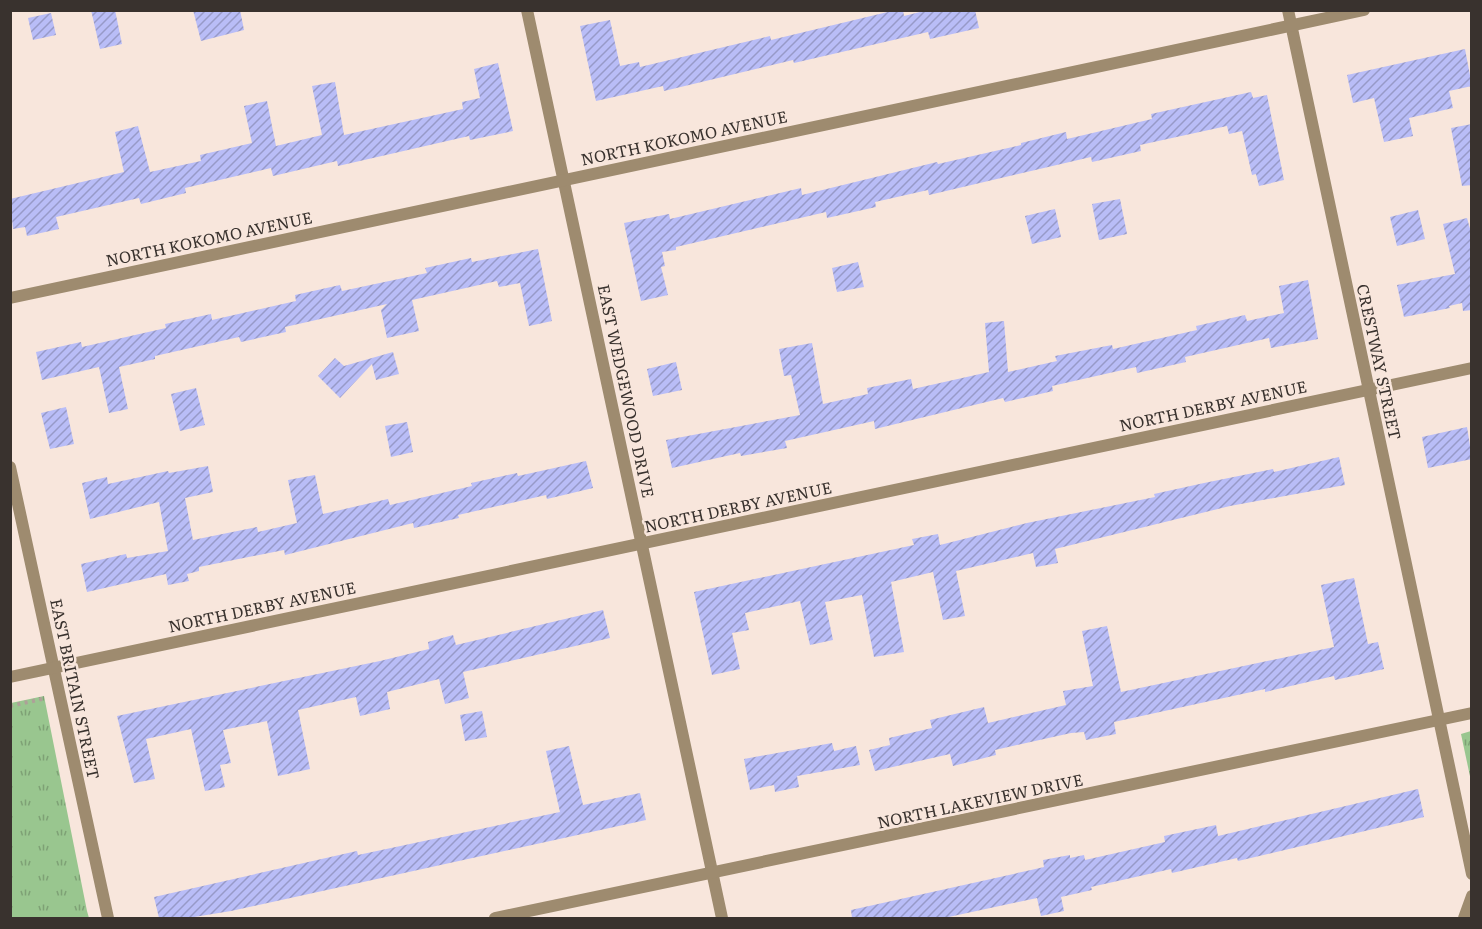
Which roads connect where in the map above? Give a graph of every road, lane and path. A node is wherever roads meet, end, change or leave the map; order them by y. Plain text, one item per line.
1 (527, 10) edge
2 (1288, 10) edge
3 (1364, 10) edge
4 (1291, 26) junction
5 (564, 180) junction
6 (10, 298) edge
7 (1472, 368) edge
8 (1368, 390) junction
9 (10, 467) edge
10 (642, 544) junction
11 (54, 668) junction
12 (10, 677) edge
13 (43, 699) dead end
14 (10, 706) edge
15 (1472, 713) edge
16 (1439, 720) junction
17 (712, 873) junction
18 (1472, 874) edge
19 (1472, 896) edge
20 (1465, 916) edge
21 (108, 918) edge
22 (495, 918) edge
23 (722, 918) edge

1 - 5 street, EAST WEDGEWOOD DRIVE
2 - 4 street, CRESTWAY STREET
3 - 4 street, NORTH KOKOMO AVENUE
4 - 5 street, NORTH KOKOMO AVENUE
4 - 8 street, CRESTWAY STREET
5 - 6 street, NORTH KOKOMO AVENUE
5 - 10 street, EAST WEDGEWOOD DRIVE
7 - 8 street, NORTH DERBY AVENUE
8 - 10 street, NORTH DERBY AVENUE
8 - 16 street, CRESTWAY STREET
9 - 11 street, EAST BRITAIN STREET
10 - 11 street, NORTH DERBY AVENUE
10 - 17 street, EAST WEDGEWOOD DRIVE
11 - 12 street, NORTH DERBY AVENUE
11 - 21 street, EAST BRITAIN STREET
13 - 14 path
15 - 16 street, NORTH LAKEVIEW DRIVE
16 - 17 street, NORTH LAKEVIEW DRIVE
16 - 18 street, CRESTWAY STREET
17 - 22 street, NORTH LAKEVIEW DRIVE
17 - 23 street, EAST WEDGEWOOD DRIVE
19 - 20 street

